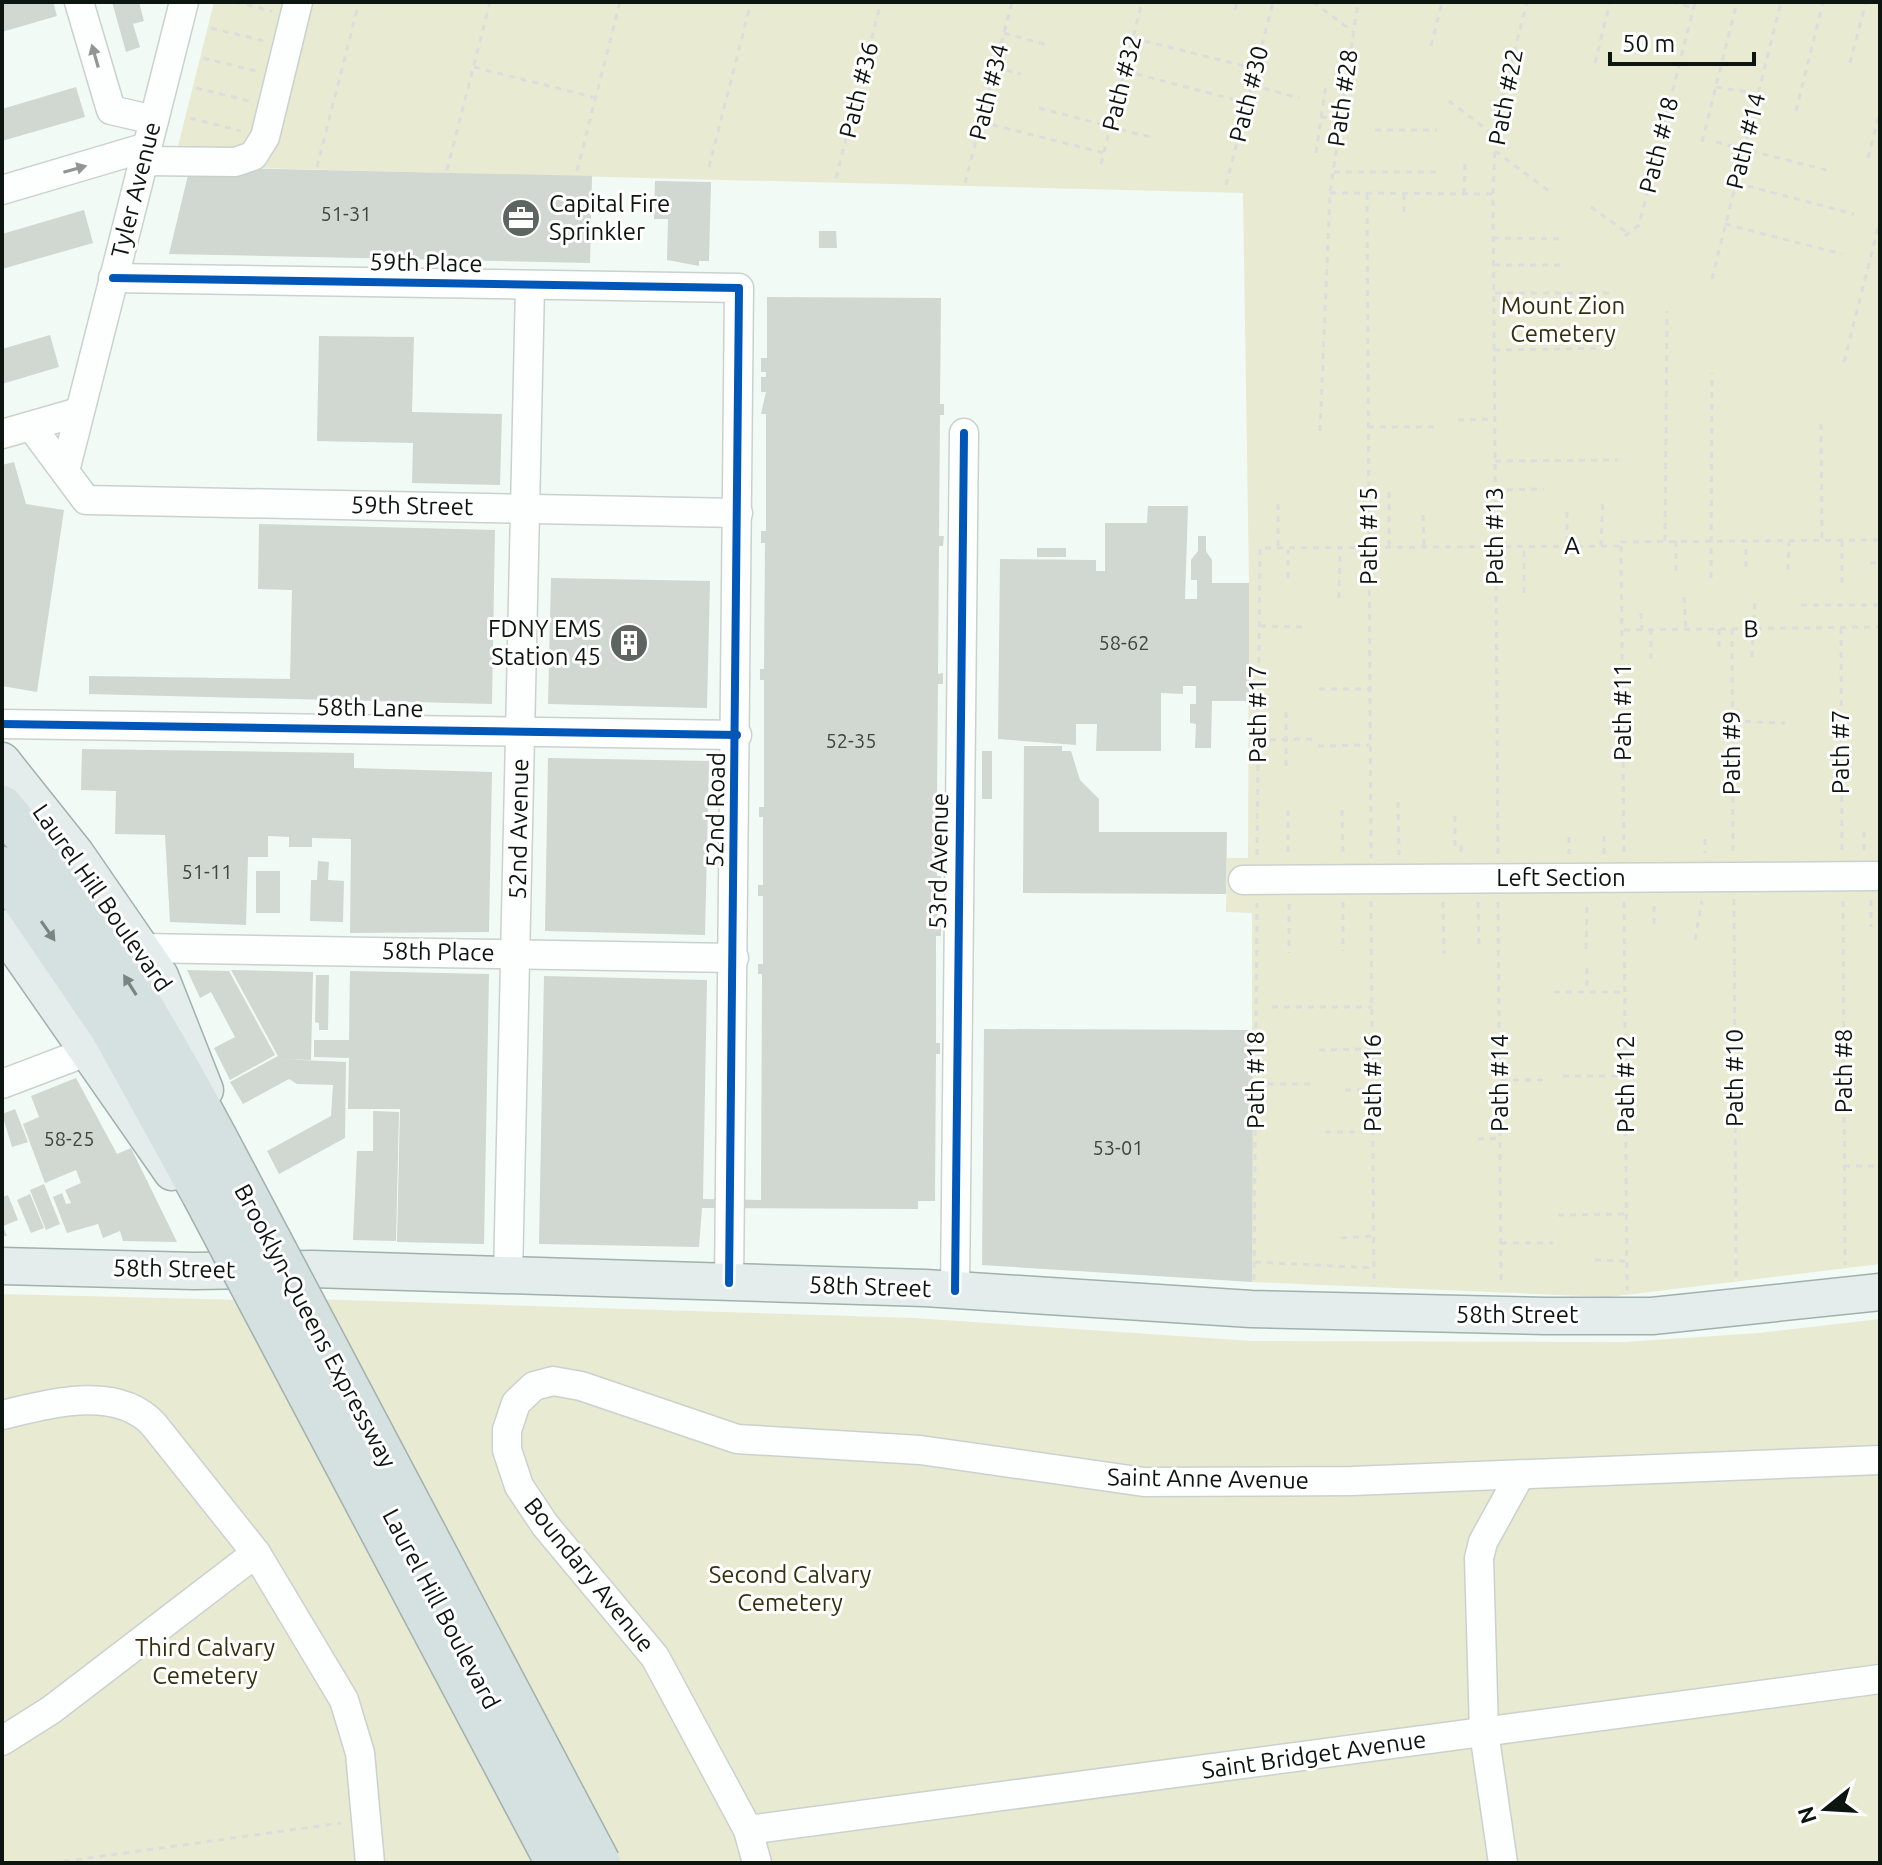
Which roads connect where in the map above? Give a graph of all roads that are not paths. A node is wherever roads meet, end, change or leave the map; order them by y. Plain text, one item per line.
1 (79, 2) edge
2 (184, 2) edge
3 (296, 9) edge
4 (154, 120) junction
5 (146, 154) junction
6 (2, 190) edge
7 (113, 278) junction
8 (530, 285) junction
9 (739, 288) joint
10 (79, 412) junction
11 (31, 426) junction
12 (964, 433) dead end
13 (2, 434) edge
14 (65, 471) junction
15 (525, 508) junction
16 (738, 513) junction
17 (2, 724) edge
18 (521, 730) junction
19 (737, 735) junction
20 (2, 761) edge
21 (2, 807) edge
22 (2, 868) edge
23 (1875, 876) edge
24 (1250, 880) road end
25 (2, 928) edge
26 (142, 948) junction
27 (516, 953) junction
28 (734, 958) junction
29 (89, 1051) junction
30 (2, 1084) edge
31 (219, 1185) junction
32 (2, 1266) edge
33 (261, 1270) junction
34 (508, 1276) junction
35 (729, 1283) junction
36 (955, 1291) junction
37 (1880, 1292) edge
38 (512, 1411) joint
39 (2, 1415) edge
40 (1880, 1460) edge
41 (1520, 1475) junction
42 (256, 1553) junction
43 (1880, 1679) edge
44 (1484, 1732) junction
45 (2, 1741) edge
46 (748, 1830) junction
47 (370, 1863) edge
48 (557, 1863) edge
49 (575, 1863) edge
50 (599, 1863) edge
51 (757, 1863) edge
52 (1503, 1863) edge

4 -> 1 street
2 - 4 street, Tyler Avenue
3 - 5 street
4 - 5 street, Tyler Avenue
6 -> 5 street
5 - 7 street, Tyler Avenue
7 - 8 street, 59th Place
7 - 10 street, Tyler Avenue
8 - 9 street, 59th Place
8 - 15 street, 52nd Avenue
9 - 16 street, 52nd Road
10 - 11 street
10 - 14 street, Tyler Avenue
11 - 13 street
11 - 14 street
12 - 36 street, 53rd Avenue
14 - 15 street, 59th Street
15 - 16 street, 59th Street
15 - 18 street, 52nd Avenue
16 - 19 street, 52nd Road
17 - 18 street, 58th Lane
18 - 19 street, 58th Lane
18 - 27 street, 52nd Avenue
19 - 28 street, 52nd Road
20 - 26 main road, Laurel Hill Boulevard
31 -> 21 highway, Brooklyn-Queens Expressway
22 -> 31 highway, Brooklyn-Queens Expressway
23 - 24 street, Left Section
25 - 29 main road, Laurel Hill Boulevard
26 - 27 street, 58th Place
26 - 33 main road, Laurel Hill Boulevard
27 - 28 street, 58th Place
27 - 34 street, 52nd Avenue
28 - 35 street, 52nd Road
29 - 30 street
29 - 33 main road, Laurel Hill Boulevard
31 - 48 highway, Brooklyn-Queens Expressway, bridge
31 - 50 highway, Brooklyn-Queens Expressway, bridge
32 - 33 main road, 58th Street
33 - 34 main road, 58th Street
33 - 49 main road, Laurel Hill Boulevard
34 - 35 main road, 58th Street
35 - 36 main road, 58th Street
36 - 37 main road, 58th Street
38 - 41 street, Saint Anne Avenue
38 - 46 street, Boundary Avenue
39 - 42 street
40 - 41 street, Saint Anne Avenue
41 - 44 street
42 - 45 street
42 - 47 street
43 - 44 street, Saint Bridget Avenue
44 - 46 street, Saint Bridget Avenue
44 - 52 street
46 - 51 street, Boundary Avenue

